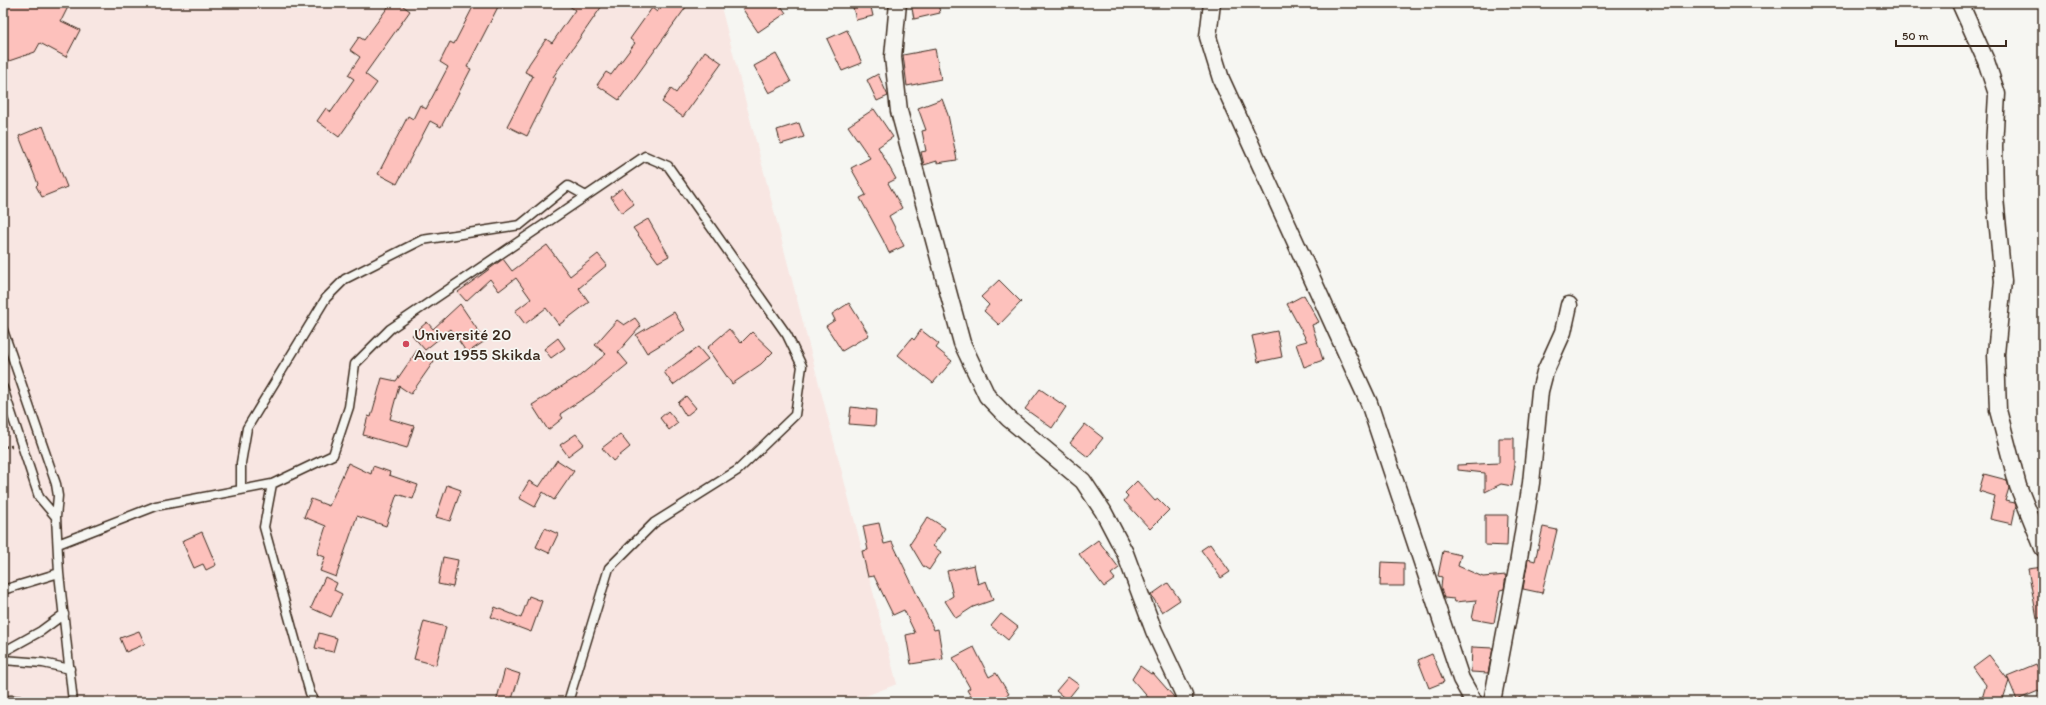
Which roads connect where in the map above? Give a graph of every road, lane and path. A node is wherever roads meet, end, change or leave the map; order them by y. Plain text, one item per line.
1 (898, 3) edge
2 (1212, 3) edge
3 (1960, 3) edge
4 (586, 196) junction
5 (1569, 306) dead end
6 (3, 330) edge
7 (3, 388) edge
8 (272, 484) junction
9 (241, 490) junction
10 (56, 517) junction
11 (58, 544) junction
12 (2043, 548) edge
13 (59, 573) junction
14 (3, 590) edge
15 (64, 614) junction
16 (3, 652) edge
17 (3, 660) edge
18 (70, 669) junction
19 (3, 701) edge
20 (32, 702) edge
21 (73, 702) edge
22 (315, 702) edge
23 (568, 702) edge
24 (1184, 702) edge
25 (1474, 702) edge
26 (1492, 702) edge

1 - 24 street
2 - 25 street
3 - 12 street
4 - 8 lane
4 - 9 lane
4 - 23 lane
5 - 26 street
6 - 10 lane
7 - 10 lane
8 - 9 lane
8 - 22 lane
9 - 11 lane
10 - 11 lane
11 - 13 lane
13 - 14 lane
13 - 15 lane
15 - 16 lane
15 - 18 lane
17 - 18 lane
18 - 21 lane
19 - 20 lane

